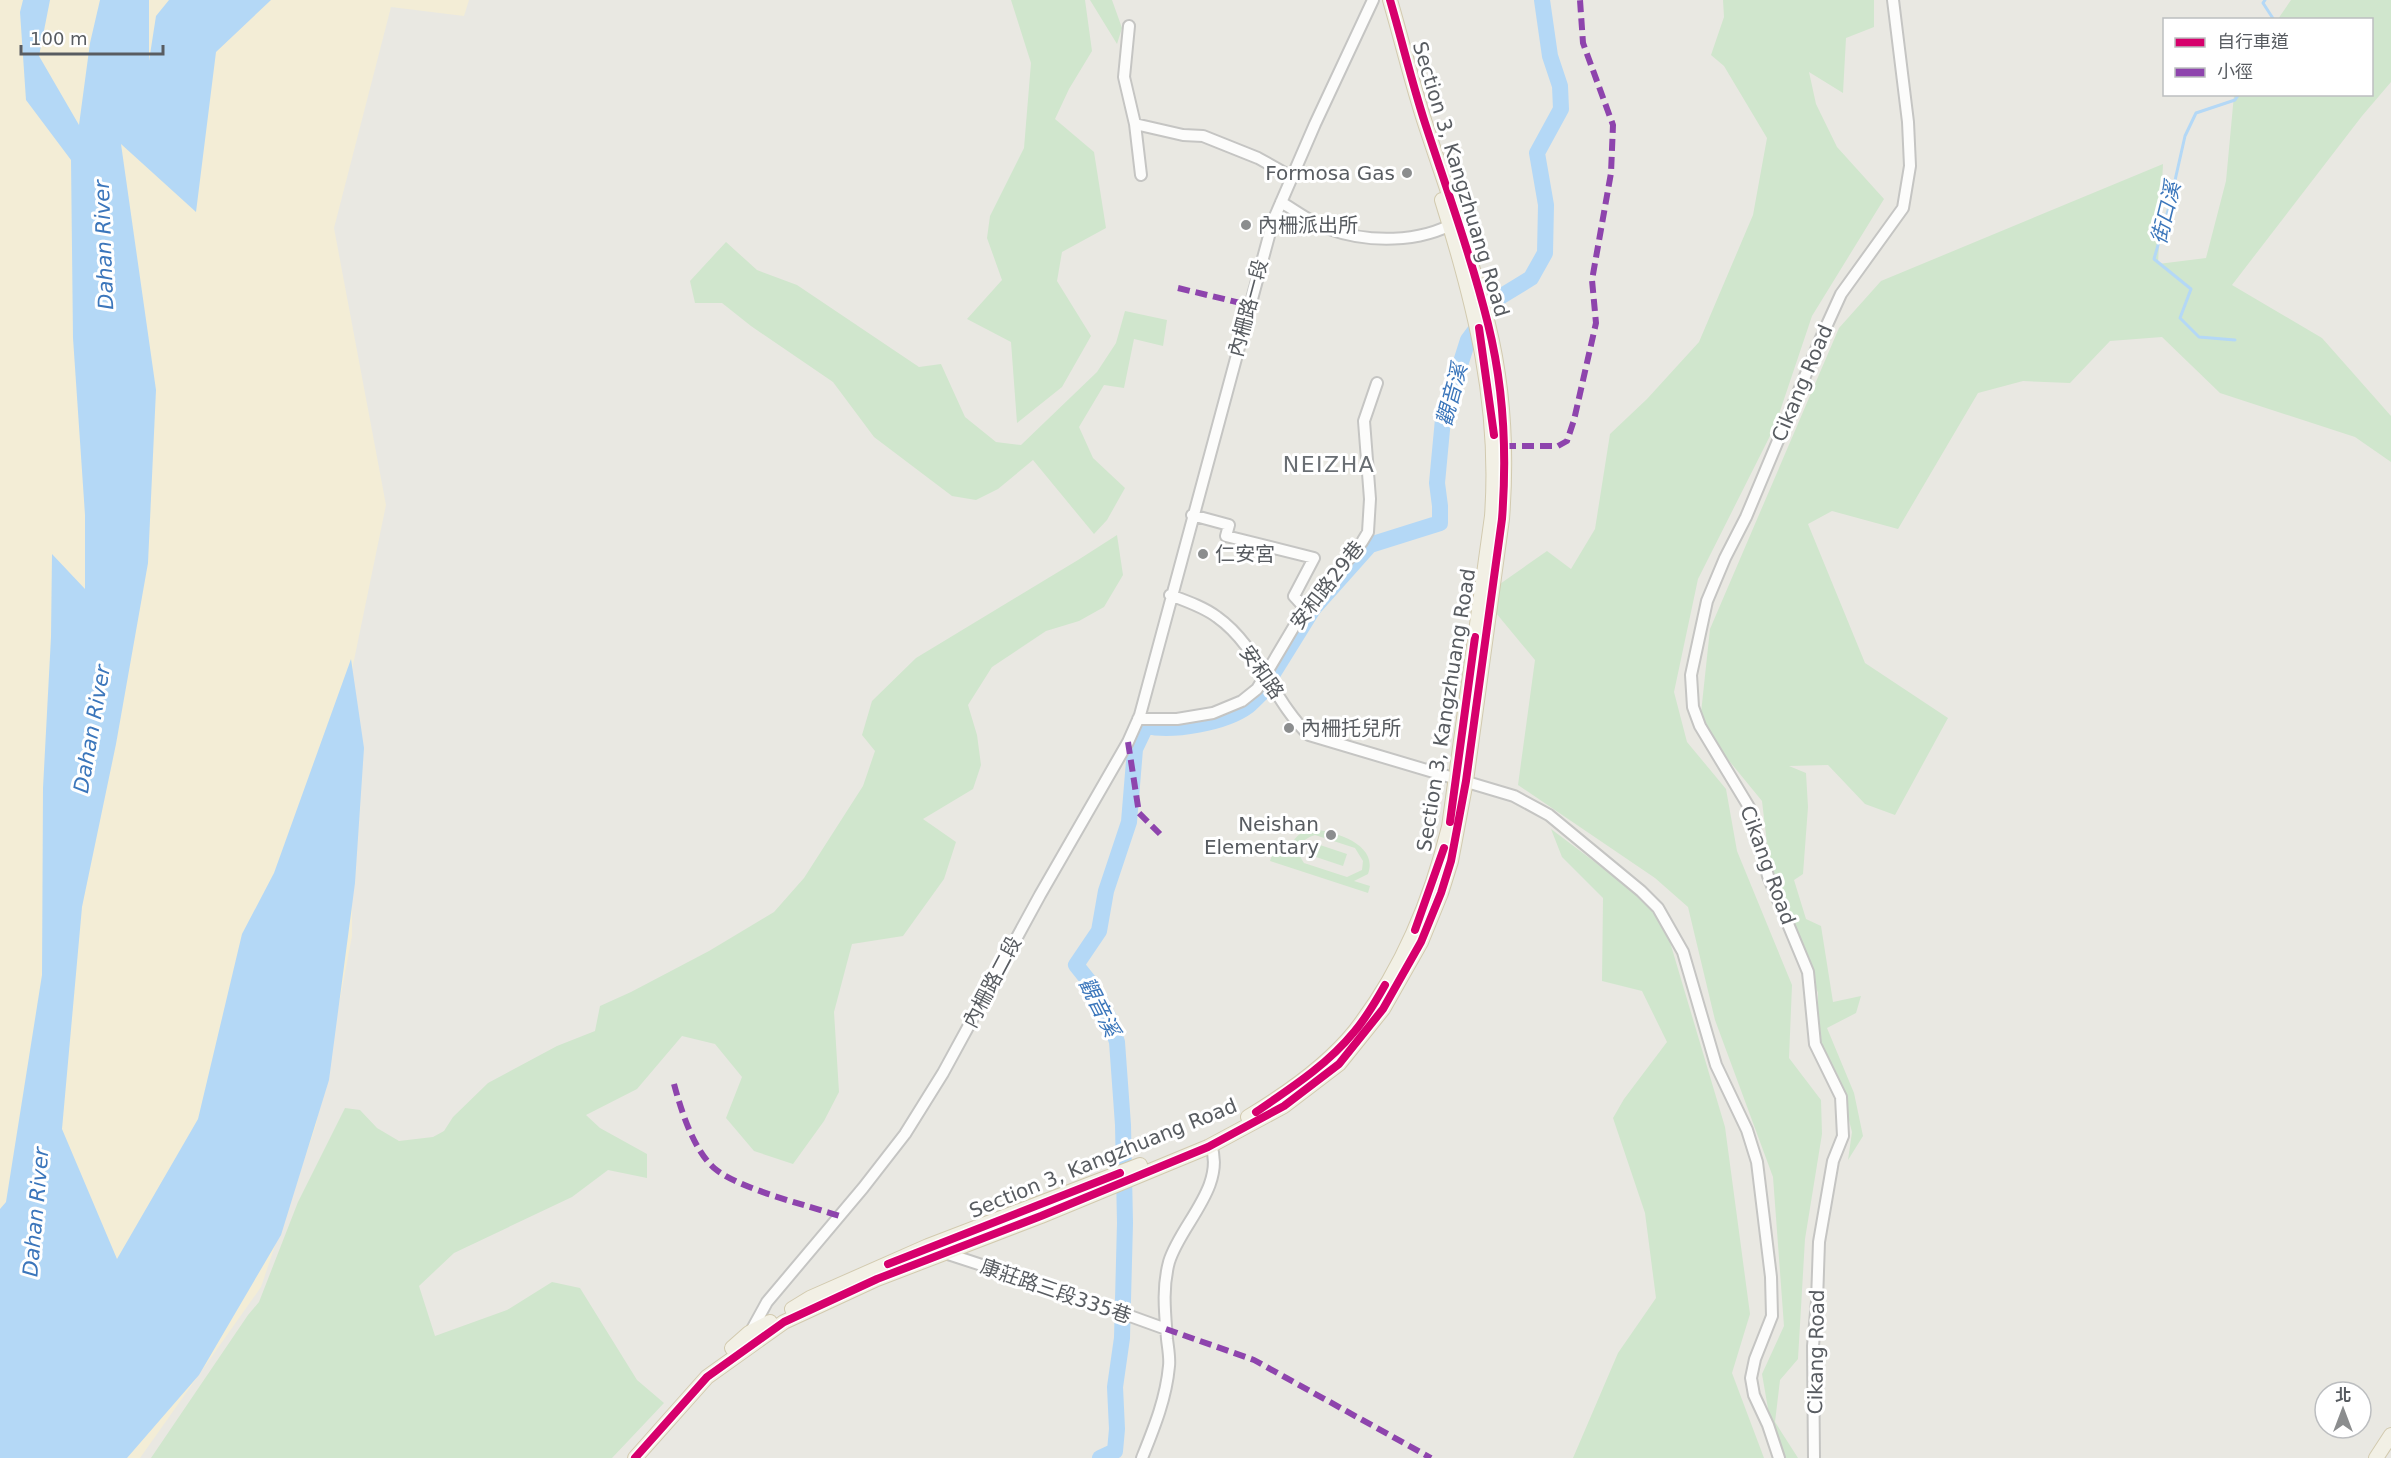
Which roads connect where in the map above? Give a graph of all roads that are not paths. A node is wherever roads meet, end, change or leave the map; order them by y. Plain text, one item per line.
1 (1374, 0) edge
2 (1382, 0) edge
3 (1390, 0) edge
4 (1893, 0) edge
5 (1129, 26) dead end
6 (1136, 124) junction
7 (1141, 175) dead end
8 (1292, 177) junction
9 (1281, 202) junction
10 (1454, 224) junction
11 (1377, 383) dead end
12 (1192, 515) junction
13 (1170, 595) junction
14 (1305, 608) junction
15 (1265, 675) junction
16 (1138, 719) junction
17 (1461, 780) junction
18 (1211, 1145) junction
19 (945, 1253) junction
20 (1166, 1329) junction
21 (749, 1333) junction
22 (2391, 1435) edge
23 (623, 1458) edge
24 (635, 1458) edge
25 (1142, 1458) edge
26 (1779, 1458) edge
27 (1814, 1458) edge
28 (2376, 1458) edge

1 - 8 street, 內柵路一段
2 - 10 main road, Section 3, Kangzhuang Road
3 - 10 main road, Section 3, Kangzhuang Road
4 - 27 street, Cikang Road
5 - 6 street
6 - 7 street
6 - 8 street
8 - 9 street, 內柵路一段
9 - 10 street
9 - 12 street, 內柵路一段
10 - 17 main road, Section 3, Kangzhuang Road
11 - 14 street, 安和路29巷
12 - 13 street, 內柵路一段
12 - 14 street
13 - 15 street, 安和路
13 - 16 street, 內柵路二段
14 - 15 street, 安和路29巷
15 - 16 street, 安和路29巷
15 - 17 street, 安和路
16 - 21 street, 內柵路二段
17 - 18 main road, Section 3, Kangzhuang Road
17 - 21 main road, Section 3, Kangzhuang Road
17 - 26 street, 安和路
18 - 19 main road, Section 3, Kangzhuang Road
18 - 20 street
19 - 20 street, 康莊路三段335巷
19 - 24 main road, Section 3, Kangzhuang Road
20 - 25 street
21 - 23 main road, Section 3, Kangzhuang Road
22 - 28 main road

